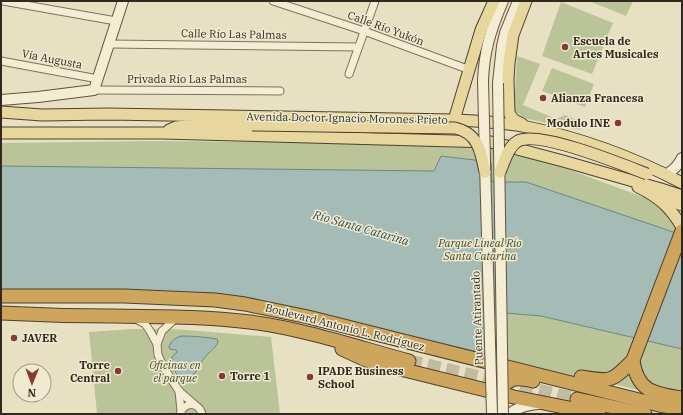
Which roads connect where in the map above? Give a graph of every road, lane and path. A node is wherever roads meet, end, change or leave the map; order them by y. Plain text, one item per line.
1 (3, 1) edge
2 (123, 1) edge
3 (273, 1) edge
4 (375, 1) edge
5 (494, 1) edge
6 (503, 1) edge
7 (518, 1) edge
8 (526, 1) edge
9 (116, 21) junction
10 (364, 31) junction
11 (110, 44) junction
12 (358, 47) junction
13 (1, 61) edge
14 (470, 70) junction
15 (349, 74) dead end
16 (98, 79) junction
17 (94, 90) junction
18 (280, 91) dead end
19 (1, 100) edge
20 (1, 112) edge
21 (454, 120) junction
22 (526, 127) junction
23 (1, 133) edge
24 (162, 134) junction
25 (682, 158) edge
26 (647, 170) junction
27 (486, 172) junction
28 (500, 172) junction
29 (670, 172) junction
30 (604, 173) junction
31 (682, 178) edge
32 (682, 183) edge
33 (649, 193) junction
34 (682, 195) edge
35 (682, 205) edge
36 (682, 227) edge
37 (682, 231) edge
38 (1, 296) edge
39 (1, 313) edge
40 (132, 316) junction
41 (178, 317) junction
42 (348, 327) junction
43 (316, 336) junction
44 (157, 344) junction
45 (633, 360) junction
46 (409, 361) tunnel mouth
47 (487, 371) junction
48 (528, 372) junction
49 (478, 389) junction
50 (179, 391) junction
51 (498, 393) junction
52 (628, 397) junction
53 (682, 398) edge
54 (577, 399) tunnel mouth
55 (546, 403) junction
56 (195, 405) junction
57 (682, 409) edge
58 (180, 413) edge
59 (202, 414) edge
60 (492, 414) edge
61 (498, 414) edge
62 (503, 414) edge
63 (509, 414) edge
64 (599, 414) edge
65 (645, 414) edge

1 - 9 street
2 - 9 main road
3 - 10 street, Calle Río Yukón
4 - 10 street
5 - 14 main road
6 - 27 main road, Puente Atirantado, bridge
7 - 28 main road, bridge
8 - 22 main road
9 - 11 main road
10 - 12 street
10 - 14 street, Calle Río Yukón
11 - 12 street, Calle Río Las Palmas
11 - 16 main road
12 - 15 street
13 - 16 street, Vía Augusta
14 - 21 main road
16 - 17 main road
17 - 18 street, Privada Río Las Palmas
17 - 19 main road
20 - 21 main road, Avenida Doctor Ignacio Morones Prieto
21 - 22 main road, Avenida Doctor Ignacio Morones Prieto
22 - 26 main road, Avenida Doctor Ignacio Morones Prieto
23 - 24 main road, Avenida Doctor Ignacio Morones Prieto
24 - 27 main road, bridge
24 - 30 main road, Avenida Doctor Ignacio Morones Prieto
25 - 29 main road
26 - 28 main road, bridge
26 - 29 main road
26 - 32 main road, Avenida Doctor Ignacio Morones Prieto
26 - 34 main road
27 - 60 main road, Puente Atirantado, bridge
28 - 62 main road, bridge
29 - 31 main road
30 - 33 main road
30 - 34 main road, Avenida Doctor Ignacio Morones Prieto
33 - 35 main road
33 - 36 main road
37 - 45 highway
38 - 42 highway, Boulevard Antonio L. Rodríguez
39 - 40 highway, Boulevard Antonio L. Rodríguez
40 - 41 highway, Boulevard Antonio L. Rodríguez
40 - 44 street
41 - 43 highway, Boulevard Antonio L. Rodríguez
41 - 44 street
42 - 47 highway
42 - 48 highway, Boulevard Antonio L. Rodríguez
43 - 46 highway, Boulevard Antonio L. Rodríguez
43 - 49 highway
44 - 50 street
45 - 48 highway
45 - 53 highway
47 - 49 highway
47 - 51 highway
48 - 52 highway, Boulevard Antonio L. Rodríguez
49 - 51 highway
50 - 56 street
50 - 58 street
51 - 52 highway
51 - 55 highway
51 - 61 main road
52 - 57 highway, Boulevard Antonio L. Rodríguez
54 - 65 highway
55 - 63 main road
55 - 64 highway
56 - 58 street
56 - 59 street

